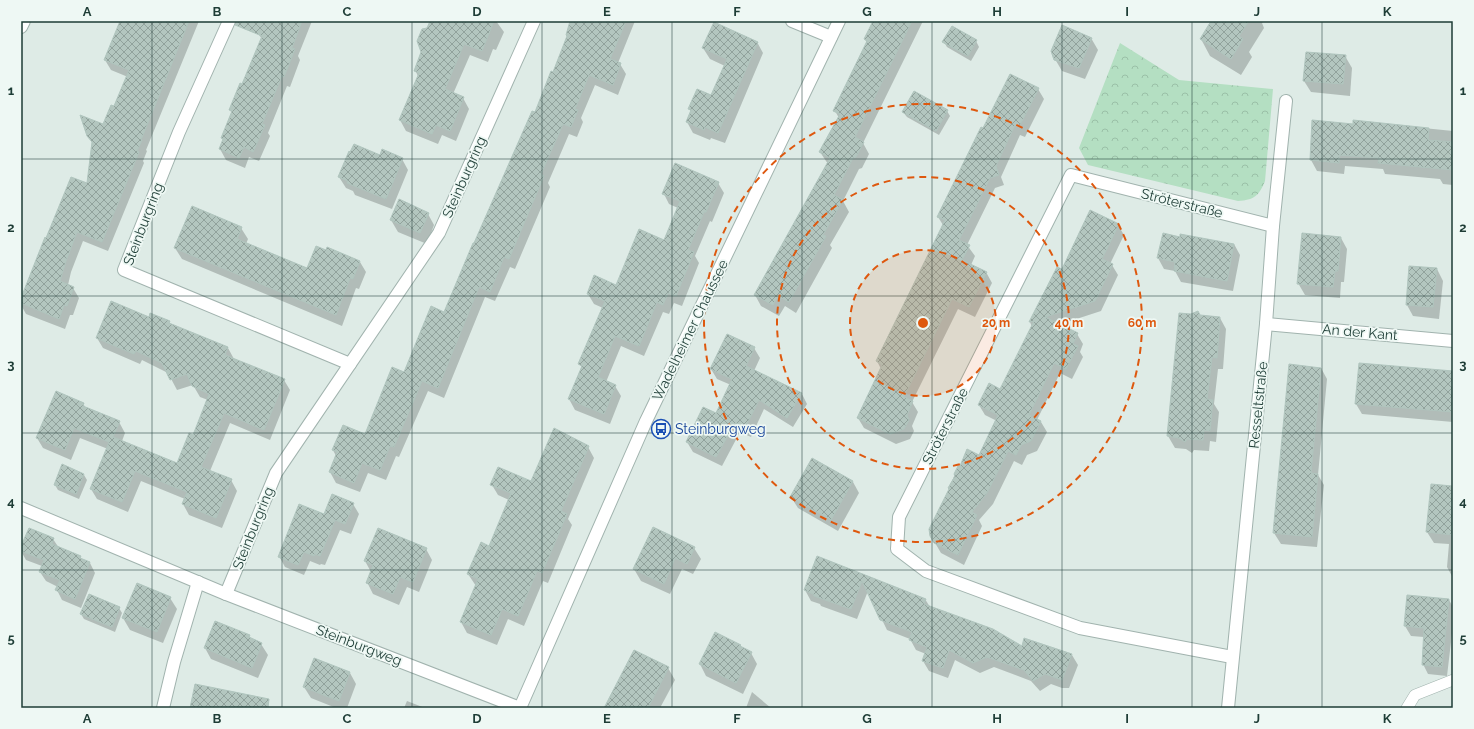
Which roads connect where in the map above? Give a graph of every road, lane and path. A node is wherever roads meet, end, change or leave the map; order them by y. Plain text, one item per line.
1 (24, 21) edge
2 (229, 21) edge
3 (534, 21) edge
4 (792, 21) edge
5 (839, 21) edge
6 (21, 27) edge
7 (831, 37) junction
8 (1286, 101) dead end
9 (1273, 226) junction
10 (1266, 324) junction
11 (1453, 341) edge
12 (350, 364) junction
13 (21, 508) edge
14 (198, 582) junction
15 (226, 594) junction
16 (1232, 657) junction
17 (1453, 680) edge
18 (163, 708) edge
19 (520, 708) edge
20 (1228, 708) edge
21 (1407, 708) edge

1 - 6 street
2 - 12 street, Steinburgring
3 - 12 street, Steinburgring
4 - 7 street
5 - 7 street, Wadelheimer Chaussee
7 - 19 street, Wadelheimer Chaussee
8 - 9 street, Resseltstraße
9 - 10 street, Resseltstraße
9 - 16 street, Ströterstraße
10 - 11 street, An der Kant
10 - 16 street, Resseltstraße
12 - 15 street, Steinburgring
13 - 14 street, Steinburgweg
14 - 15 street, Steinburgweg
14 - 18 street
15 - 19 street, Steinburgweg
16 - 20 street, Resseltstraße
17 - 21 lane

